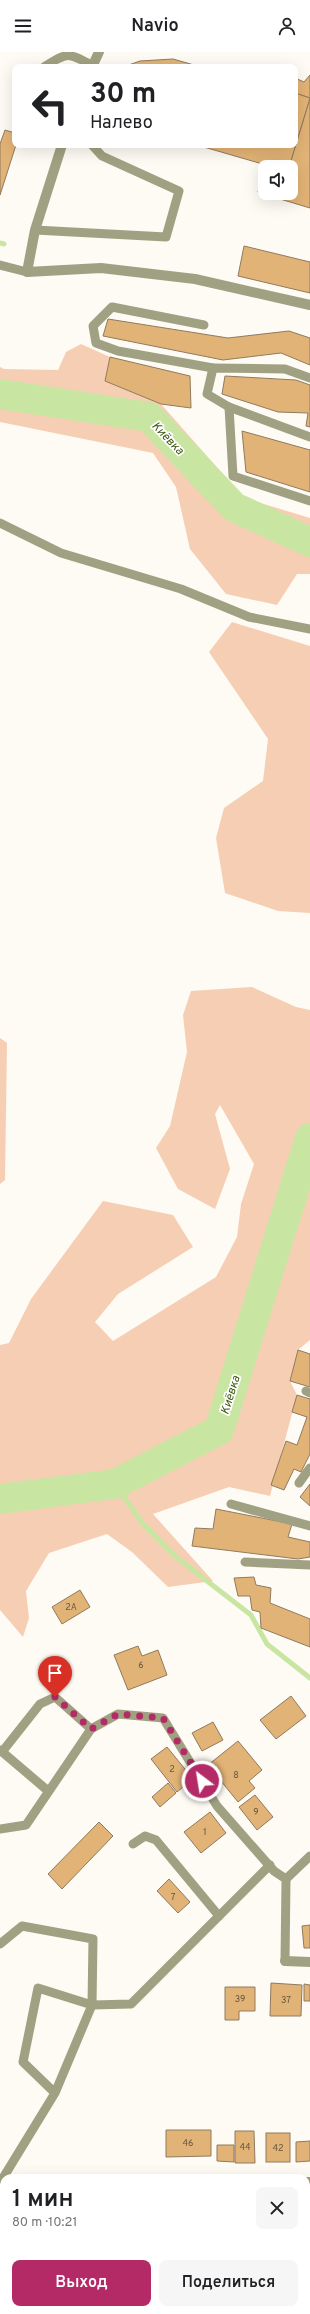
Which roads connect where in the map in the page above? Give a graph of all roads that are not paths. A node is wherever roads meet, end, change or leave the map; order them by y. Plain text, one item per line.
1 (99, 52) edge
2 (47, 64) edge
3 (88, 64) edge
4 (94, 64) edge
5 (61, 148) edge
6 (95, 148) edge
7 (35, 230) junction
8 (0, 265) edge
9 (27, 272) junction
10 (310, 306) edge
11 (204, 325) dead end
12 (213, 368) junction
13 (310, 378) edge
14 (229, 407) junction
15 (310, 437) edge
16 (310, 501) edge
17 (0, 523) edge
18 (310, 629) edge
19 (310, 1468) edge
20 (298, 1483) dead end
21 (231, 1504) dead end
22 (310, 1526) edge
23 (245, 1562) dead end
24 (310, 1565) edge
25 (91, 1729) junction
26 (1, 1751) edge
27 (47, 1790) junction
28 (0, 1829) edge
29 (133, 1844) dead end
30 (310, 1856) edge
31 (270, 1865) junction
32 (286, 1879) junction
33 (219, 1916) junction
34 (0, 1944) edge
35 (285, 1961) joint
36 (310, 1962) edge
37 (92, 2005) junction
38 (55, 2093) junction
39 (6, 2174) edge

1 - 4 street
2 - 3 lane
5 - 7 street
6 - 7 lane
7 - 9 street
8 - 9 lane
9 - 10 street
11 - 12 lane
12 - 13 lane
12 - 14 lane
14 - 15 lane
14 - 16 lane
17 - 18 lane
19 - 20 lane
21 - 22 lane
23 - 24 lane
25 - 26 lane
25 - 27 lane
25 - 31 lane
26 - 27 lane
27 - 28 lane
29 - 33 lane
30 - 32 lane
31 - 32 lane
31 - 33 lane
32 - 35 lane
33 - 37 lane
34 - 37 lane
35 - 36 street
37 - 38 lane
37 - 38 lane
38 - 39 lane

